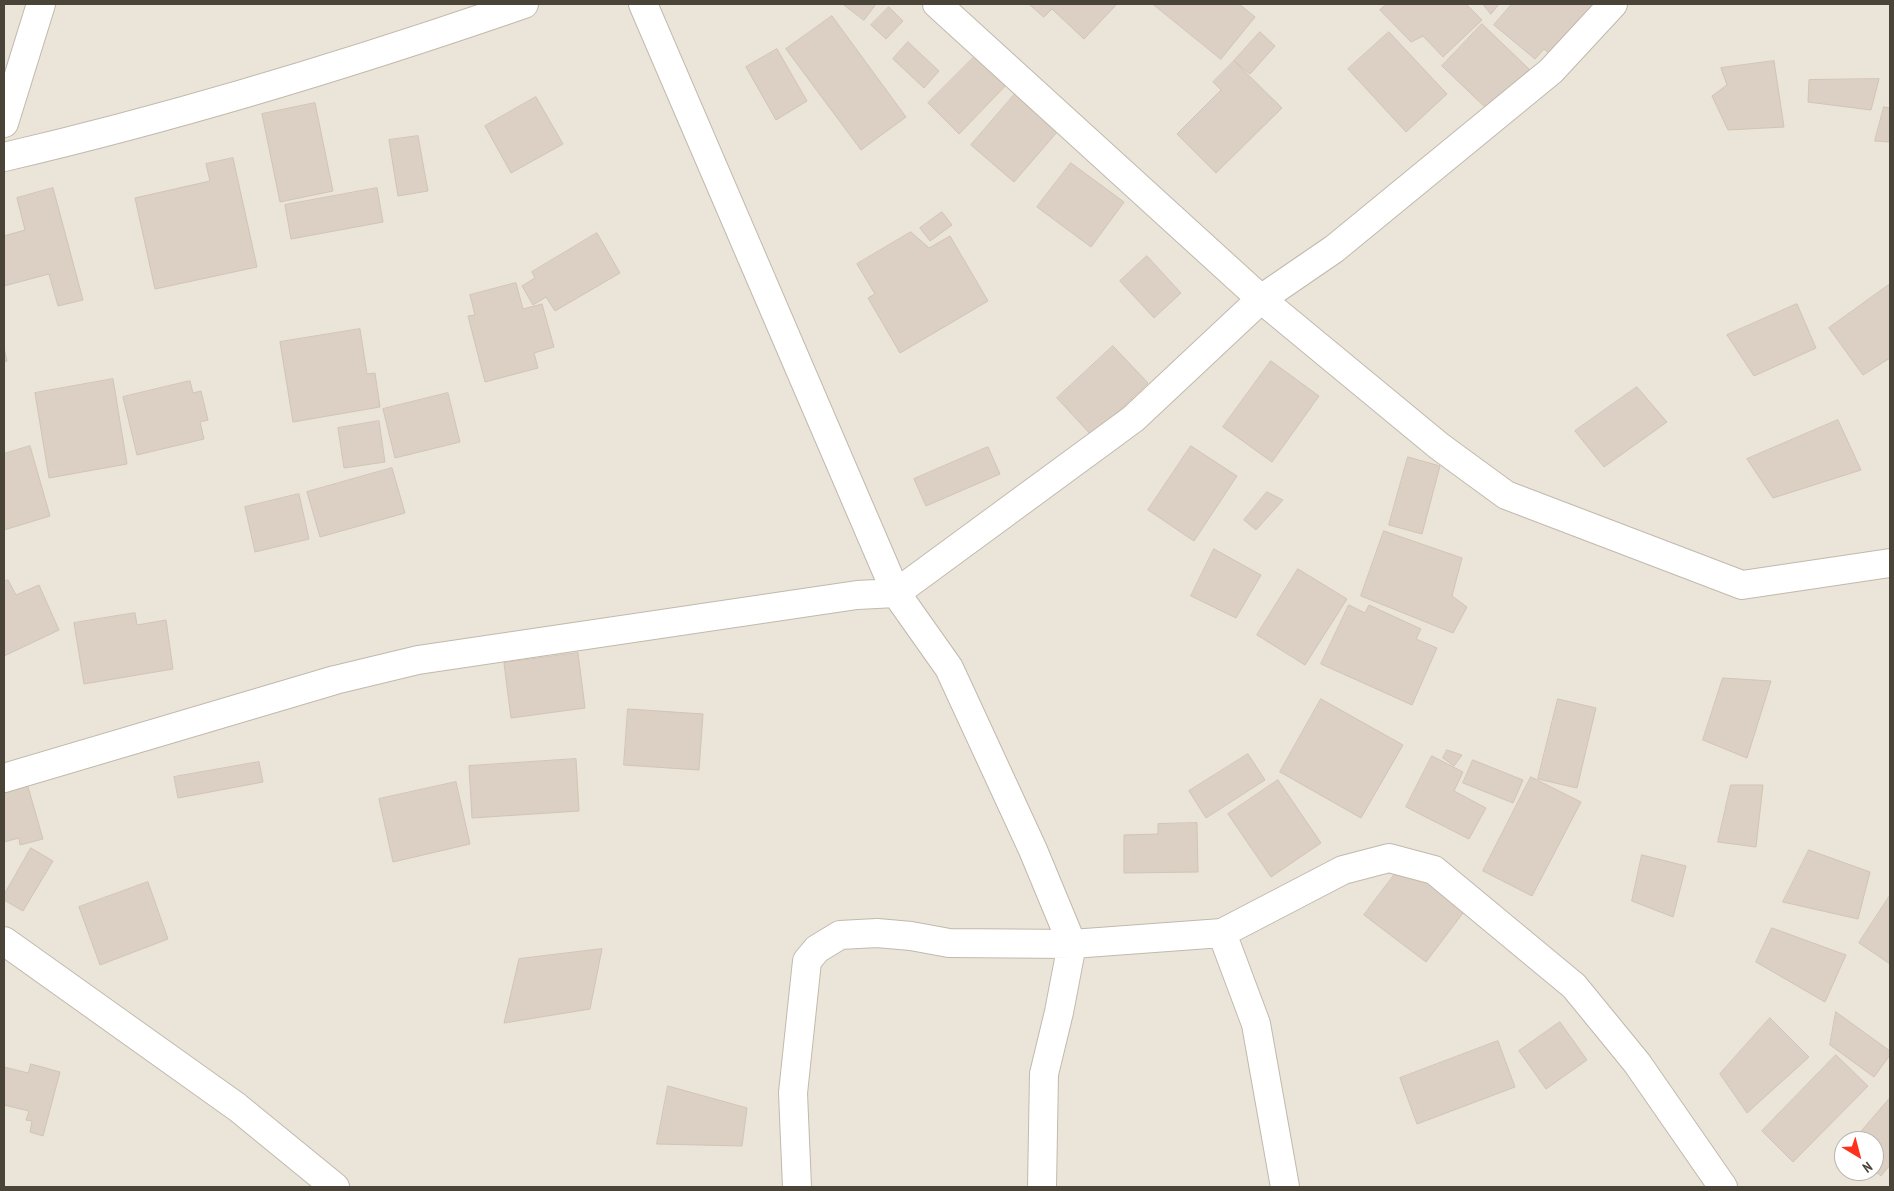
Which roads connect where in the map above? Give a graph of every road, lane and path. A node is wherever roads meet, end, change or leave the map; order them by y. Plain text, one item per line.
1 (41, 4) edge
2 (524, 4) edge
3 (643, 4) edge
4 (937, 4) edge
5 (1613, 4) edge
6 (4, 123) edge
7 (4, 157) edge
8 (1260, 299) junction
9 (1890, 563) edge
10 (896, 593) junction
11 (4, 778) edge
12 (1222, 933) junction
13 (4, 941) edge
14 (1072, 944) junction
15 (1718, 1185) edge
16 (335, 1187) edge
17 (796, 1187) edge
18 (1042, 1187) edge
19 (1285, 1187) edge

1 - 6 street
2 - 7 street
3 - 10 street
4 - 8 street
5 - 8 street
8 - 9 street
8 - 10 street
10 - 11 street
10 - 14 street
12 - 14 street
12 - 15 street
12 - 19 street
13 - 16 street
14 - 17 street
14 - 18 street

